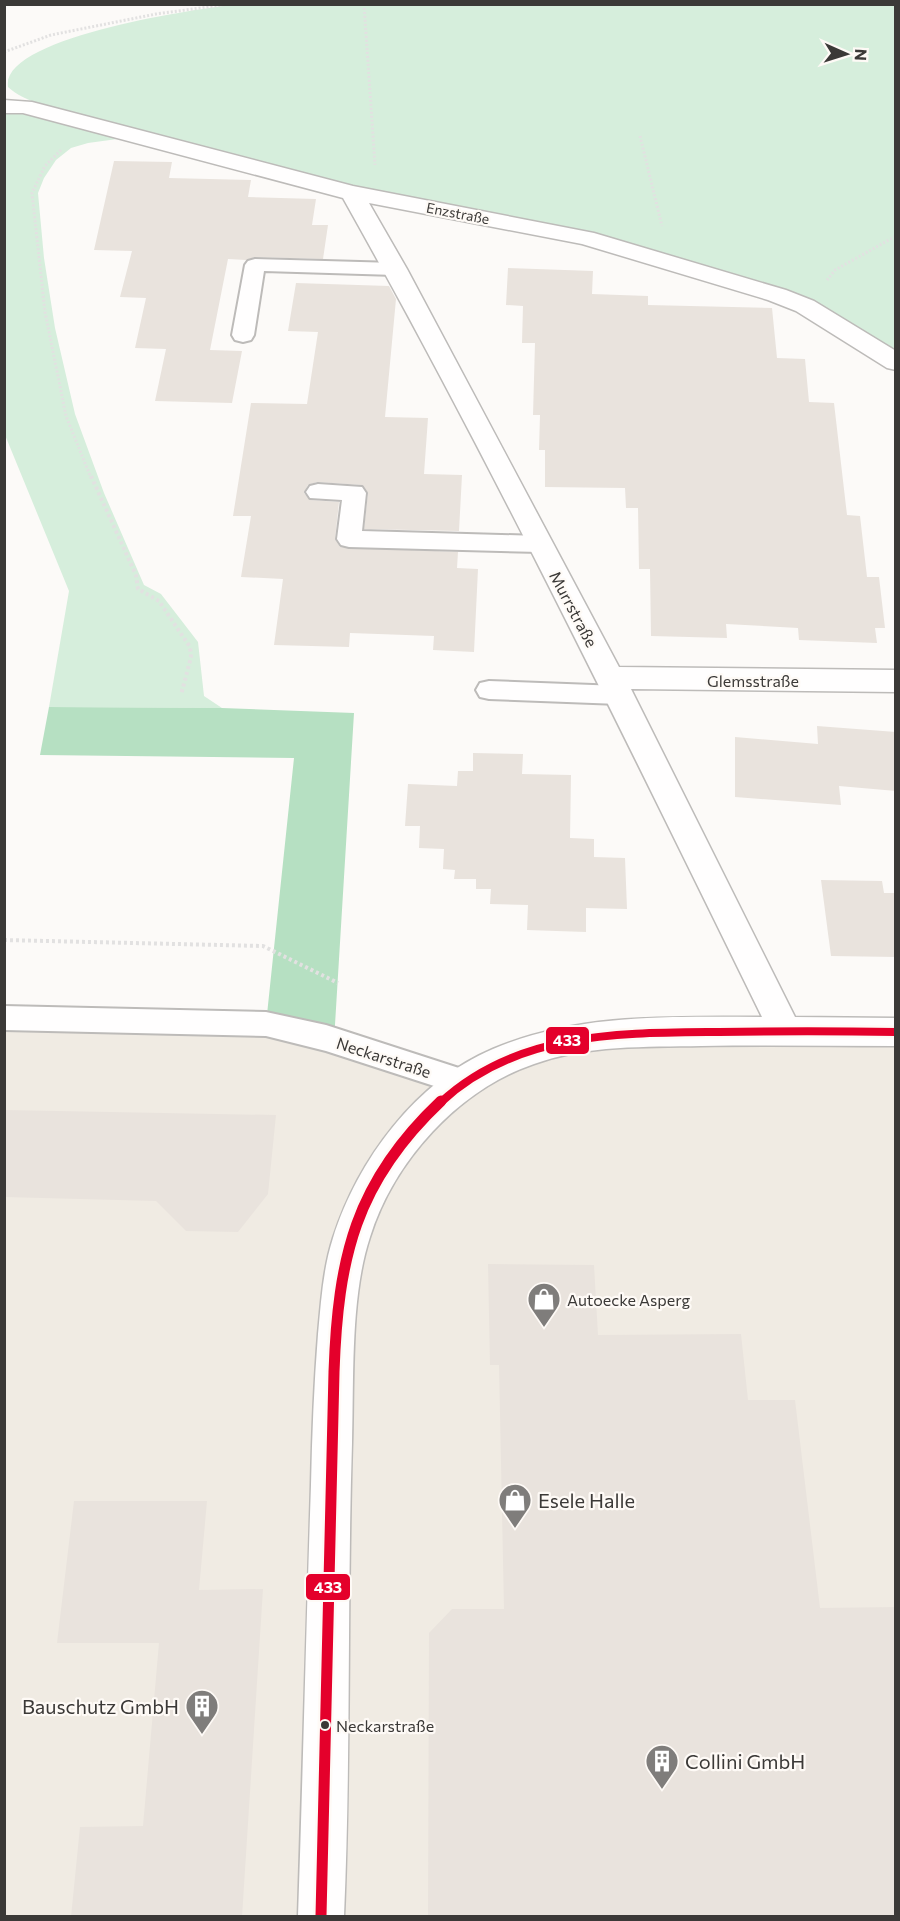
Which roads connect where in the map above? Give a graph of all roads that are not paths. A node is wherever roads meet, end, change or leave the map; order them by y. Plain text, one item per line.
1 (4, 106) edge
2 (365, 196) junction
3 (395, 269) junction
4 (243, 335) dead end
5 (896, 362) edge
6 (318, 492) dead end
7 (540, 544) junction
8 (896, 681) edge
9 (615, 687) junction
10 (489, 690) dead end
11 (4, 1018) edge
12 (785, 1030) junction
13 (896, 1032) edge
14 (465, 1083) junction
15 (321, 1917) edge

1 - 2 street, Enzstraße
2 - 3 street, Murrstraße
2 - 5 street, Enzstraße
3 - 4 lane
3 - 7 street, Murrstraße
6 - 7 lane
7 - 9 street, Murrstraße
8 - 9 street, Glemsstraße
9 - 10 lane
9 - 12 street, Murrstraße
11 - 14 lane, Neckarstraße
12 - 13 street
12 - 14 street
14 - 15 street

